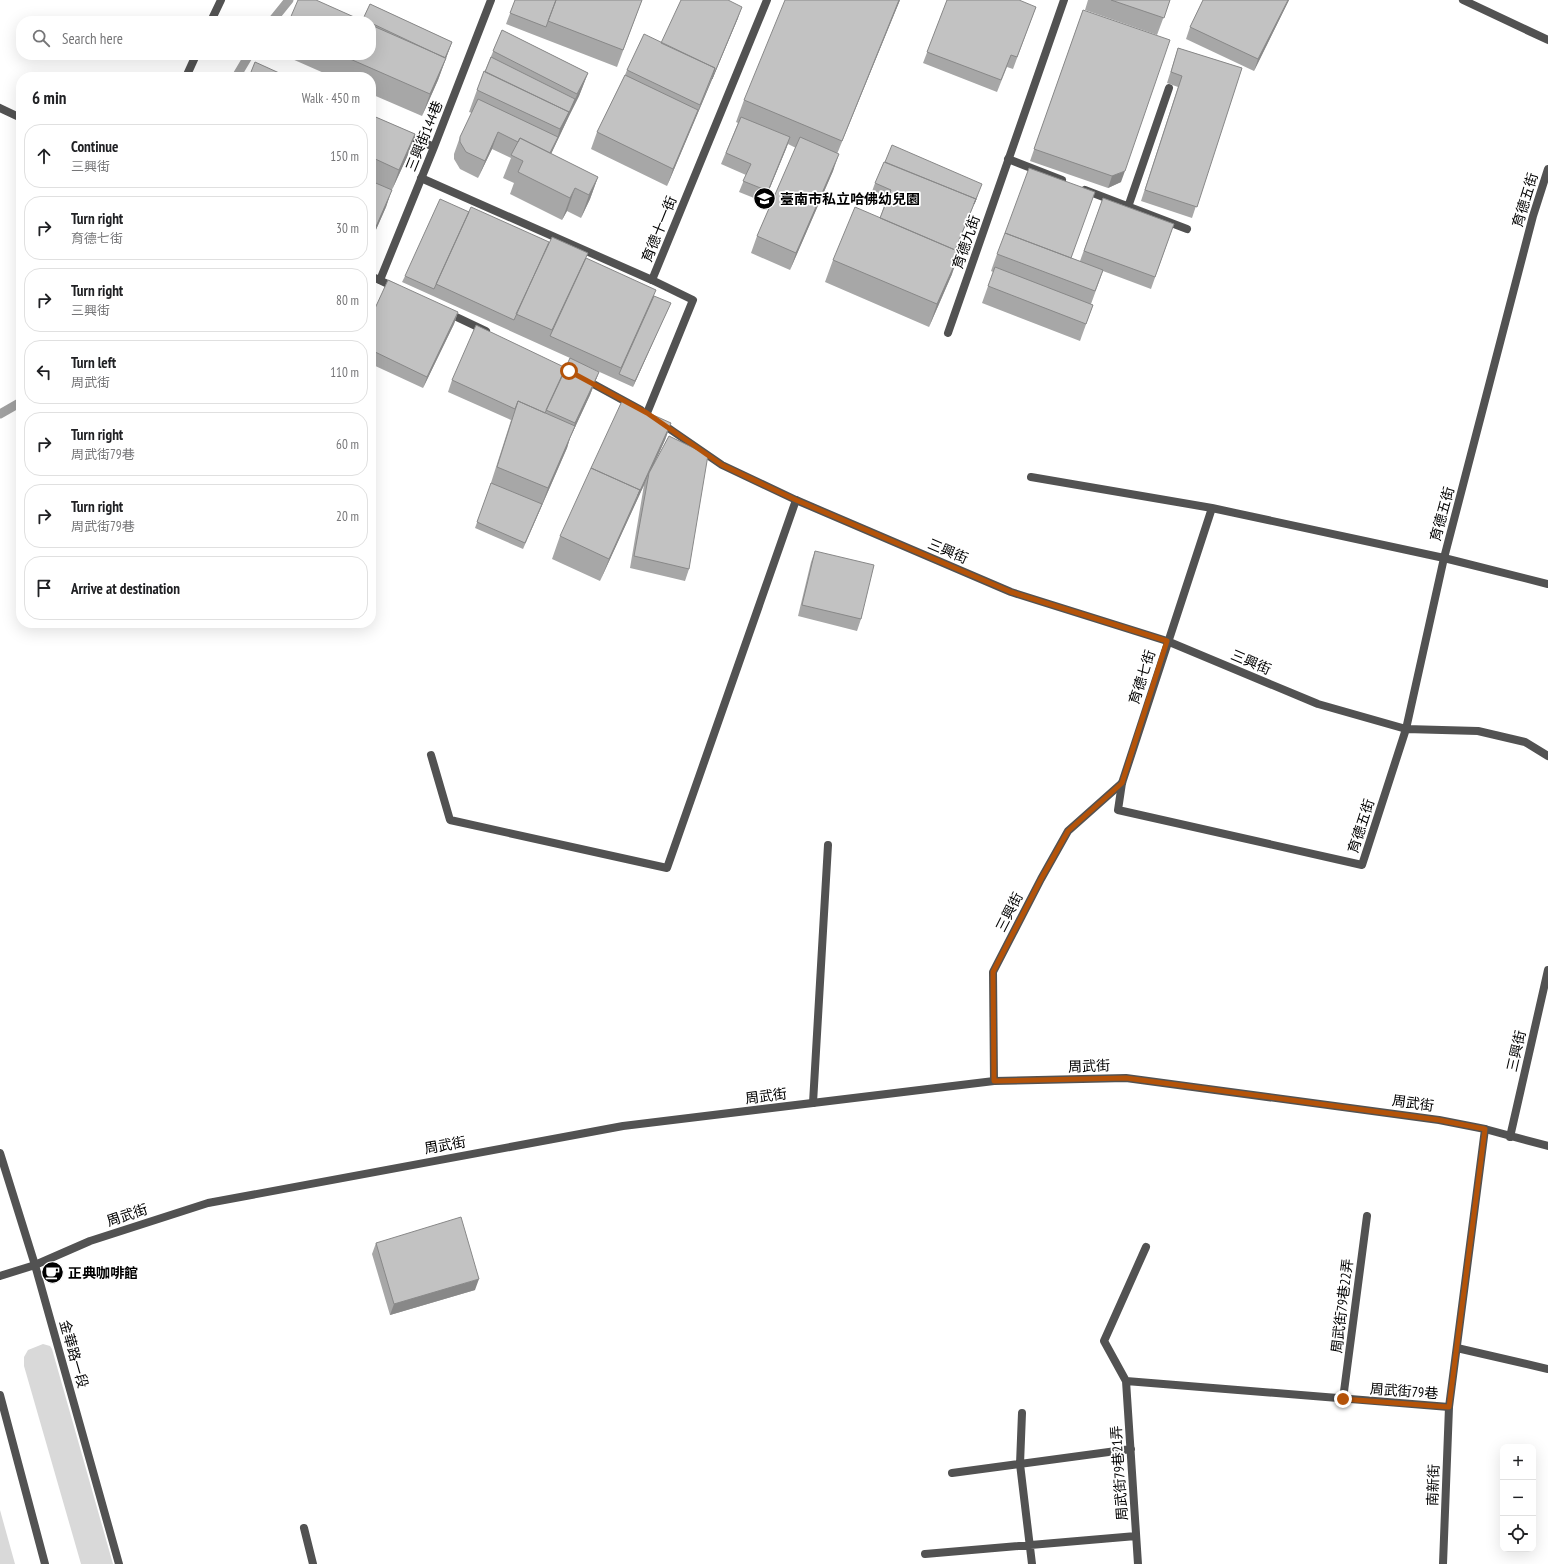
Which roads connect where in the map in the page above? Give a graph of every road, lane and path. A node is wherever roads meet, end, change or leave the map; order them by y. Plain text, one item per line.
1 (221, 0) edge
2 (491, 0) edge
3 (767, 0) edge
4 (1064, 0) edge
5 (1463, 0) edge
6 (213, 16) edge
7 (1548, 40) edge
8 (194, 60) edge
9 (188, 72) edge
10 (1169, 88) dead end
11 (0, 108) edge
12 (16, 116) edge
13 (399, 132) edge
14 (434, 147) junction
15 (1008, 159) junction
16 (1548, 169) edge
17 (421, 178) junction
18 (1128, 207) junction
19 (1187, 229) dead end
20 (376, 278) edge
21 (380, 280) junction
22 (652, 280) junction
23 (401, 290) edge
24 (443, 311) edge
25 (948, 333) dead end
26 (492, 334) edge
27 (575, 375) edge
28 (647, 413) junction
29 (1031, 477) dead end
30 (796, 500) junction
31 (1212, 508) junction
32 (1444, 558) junction
33 (1548, 584) edge
34 (1167, 641) junction
35 (1406, 729) junction
36 (431, 754) dead end
37 (1548, 756) edge
38 (1122, 783) junction
39 (1118, 810) joint
40 (828, 845) dead end
41 (1548, 970) edge
42 (994, 1081) junction
43 (814, 1104) junction
44 (1485, 1129) junction
45 (1510, 1137) junction
46 (1548, 1146) edge
47 (0, 1152) edge
48 (1367, 1216) dead end
49 (1146, 1247) dead end
50 (35, 1265) junction
51 (0, 1276) edge
52 (1457, 1348) junction
53 (1548, 1369) edge
54 (1126, 1381) junction
55 (0, 1395) edge
56 (1343, 1399) junction
57 (1449, 1407) junction
58 (1022, 1414) dead end
59 (1131, 1449) junction
60 (1020, 1464) junction
61 (952, 1473) dead end
62 (304, 1528) dead end
63 (1136, 1536) junction
64 (1029, 1545) junction
65 (925, 1554) dead end
66 (45, 1564) edge
67 (120, 1564) edge
68 (313, 1564) edge
69 (1032, 1564) edge
70 (1138, 1564) edge
71 (1443, 1564) edge

1 - 6 street
2 - 14 street, 三興街144巷
3 - 22 street, 育德十一街
4 - 15 street, 育德九街
5 - 7 street
8 - 9 street
10 - 18 street
11 - 12 street
13 - 14 street
14 - 17 street, 三興街144巷
15 - 18 street
15 - 25 street, 育德九街
16 - 32 street, 育德五街
17 - 21 street, 三興街144巷
17 - 22 street, 育德十一街
18 - 19 street
20 - 21 street
21 - 23 street
22 - 28 street
24 - 26 street
27 - 28 street, 三興街
28 - 30 street, 三興街
29 - 31 street
30 - 34 street, 三興街
30 - 36 street
31 - 32 street
31 - 34 street, 育德七街
32 - 33 street
32 - 35 street, 育德五街
34 - 35 street, 三興街
34 - 38 street, 育德七街
35 - 37 street, 三興街
35 - 39 street, 育德五街
38 - 39 street, 育德七街
38 - 42 street, 三興街
40 - 43 street
41 - 45 street, 三興街
42 - 43 street, 周武街
42 - 44 street, 周武街
43 - 50 street, 周武街
44 - 45 street, 周武街
44 - 52 street, 周武街79巷
45 - 46 street, 周武街
47 - 50 street, 金華路一段
48 - 56 street, 周武街79巷22弄
49 - 54 street
50 - 51 street, 周武街
50 - 67 street, 金華路一段
52 - 53 street
52 - 57 street, 周武街79巷
54 - 56 street, 周武街79巷
54 - 59 street, 周武街79巷21弄
55 - 66 street
56 - 57 street, 周武街79巷
57 - 71 street, 南新街
58 - 60 street
59 - 60 street
59 - 63 street, 周武街79巷21弄
60 - 61 street
60 - 64 street
62 - 68 street
63 - 64 street
63 - 70 street, 周武街79巷21弄
64 - 65 street
64 - 69 street

